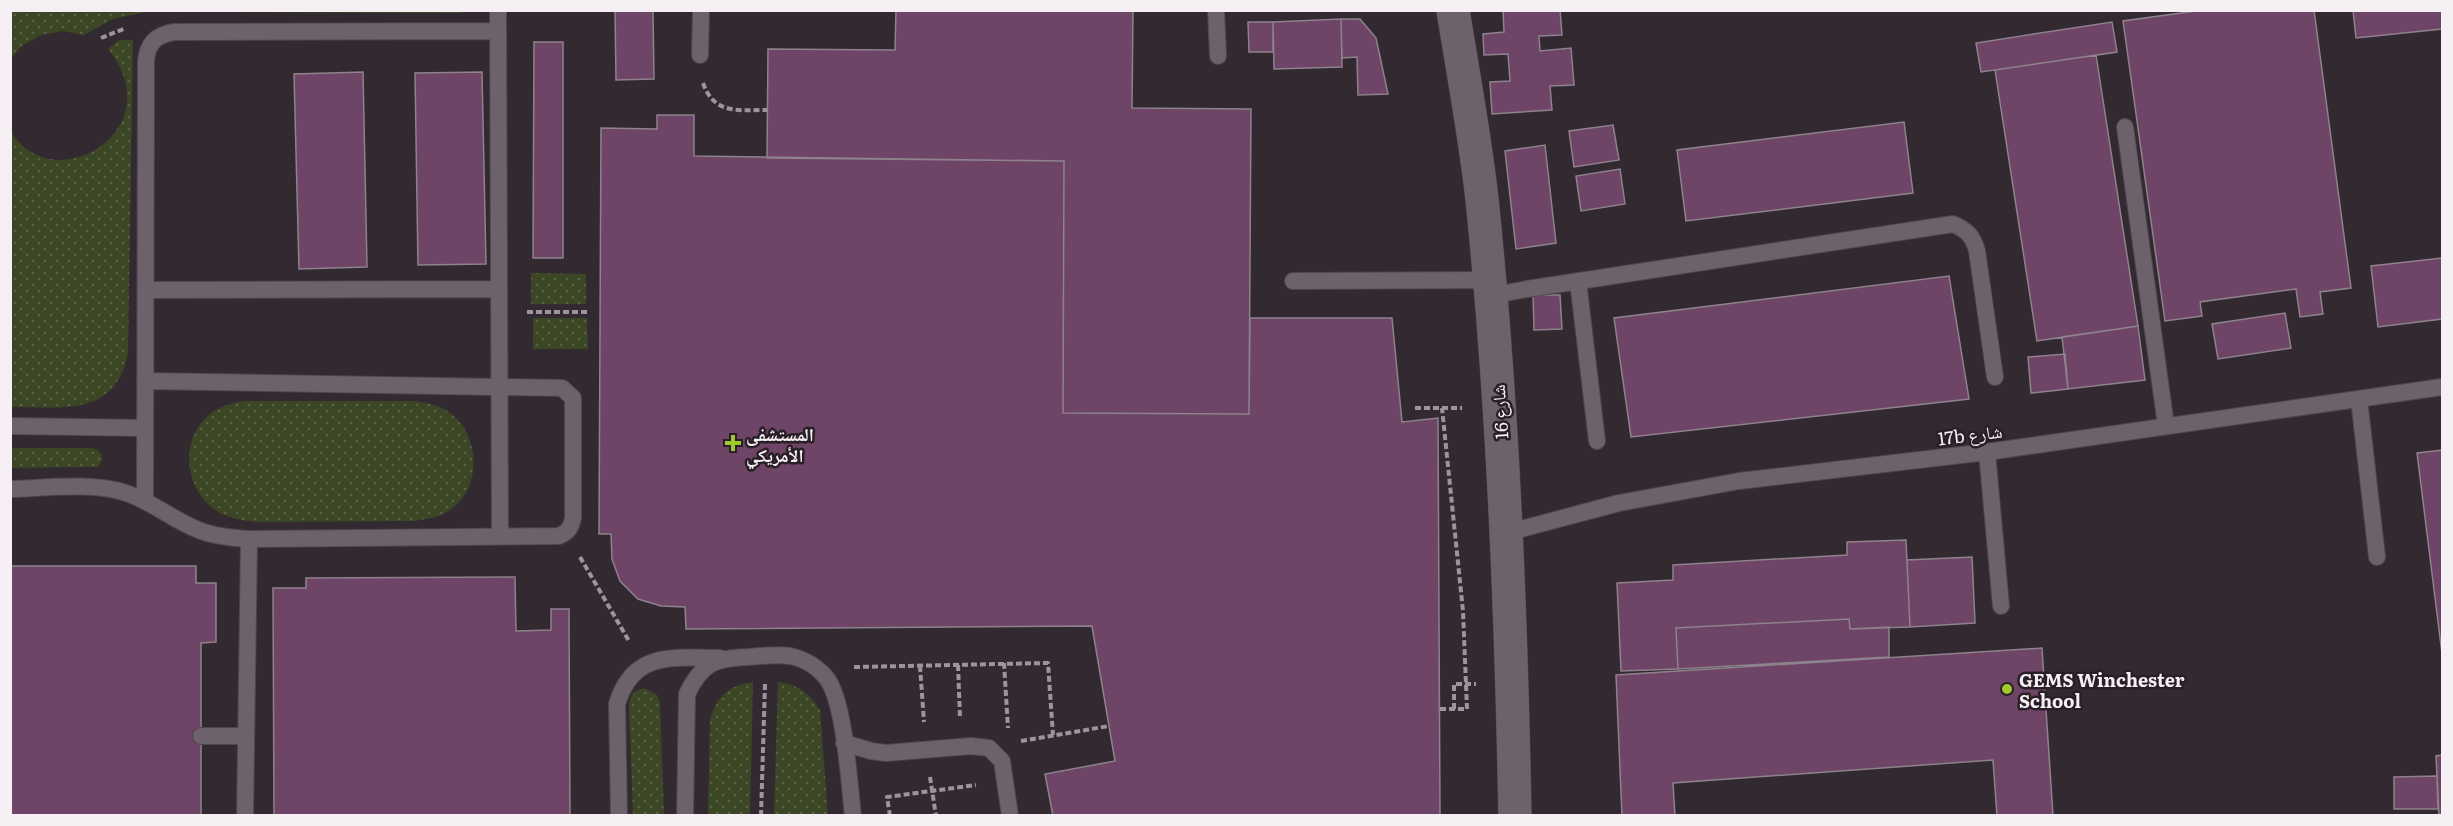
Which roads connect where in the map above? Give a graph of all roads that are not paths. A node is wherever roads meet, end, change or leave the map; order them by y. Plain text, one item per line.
1 (498, 10) edge
2 (701, 10) edge
3 (1216, 10) edge
4 (1454, 10) edge
5 (498, 31) junction
6 (700, 55) road end
7 (1218, 56) dead end
8 (2125, 127) dead end
9 (1293, 281) dead end
10 (1578, 281) junction
11 (1490, 288) junction
12 (499, 289) junction
13 (146, 290) junction
14 (1995, 377) dead end
15 (145, 381) junction
16 (500, 386) junction
17 (2442, 387) edge
18 (2359, 399) junction
19 (10, 426) edge
20 (2166, 426) junction
21 (145, 428) junction
22 (1597, 441) dead end
23 (1988, 452) junction
24 (10, 489) edge
25 (145, 500) junction
26 (1506, 533) junction
27 (500, 536) junction
28 (249, 539) junction
29 (2377, 557) dead end
30 (2001, 606) dead end
31 (724, 658) junction
32 (201, 736) dead end
33 (246, 736) junction
34 (844, 743) junction
35 (245, 816) edge
36 (619, 816) edge
37 (685, 816) edge
38 (853, 816) edge
39 (1010, 816) edge
40 (1515, 816) edge

1 - 5 lane
2 - 6 lane
3 - 7 lane
4 - 11 street, شارع 16
5 - 12 lane
5 - 13 lane
8 - 20 lane
9 - 11 lane
10 - 11 lane
10 - 14 lane
10 - 22 lane
11 - 26 street, شارع 16
12 - 13 lane
12 - 16 lane
13 - 15 lane
15 - 16 lane
15 - 21 lane
16 - 27 lane
16 - 27 lane
17 - 18 lane, 17b شارع
18 - 20 lane, 17b شارع
18 - 29 lane
19 - 21 lane
20 - 23 lane, 17b شارع
21 - 25 lane
23 - 26 lane, 17b شارع
23 - 30 lane
24 - 25 lane
25 - 28 lane
26 - 40 street, شارع 16
27 - 28 lane
28 - 33 lane
31 - 34 lane
31 - 36 lane
31 - 37 lane
32 - 33 lane
33 - 35 lane
34 - 38 lane
34 - 39 lane

